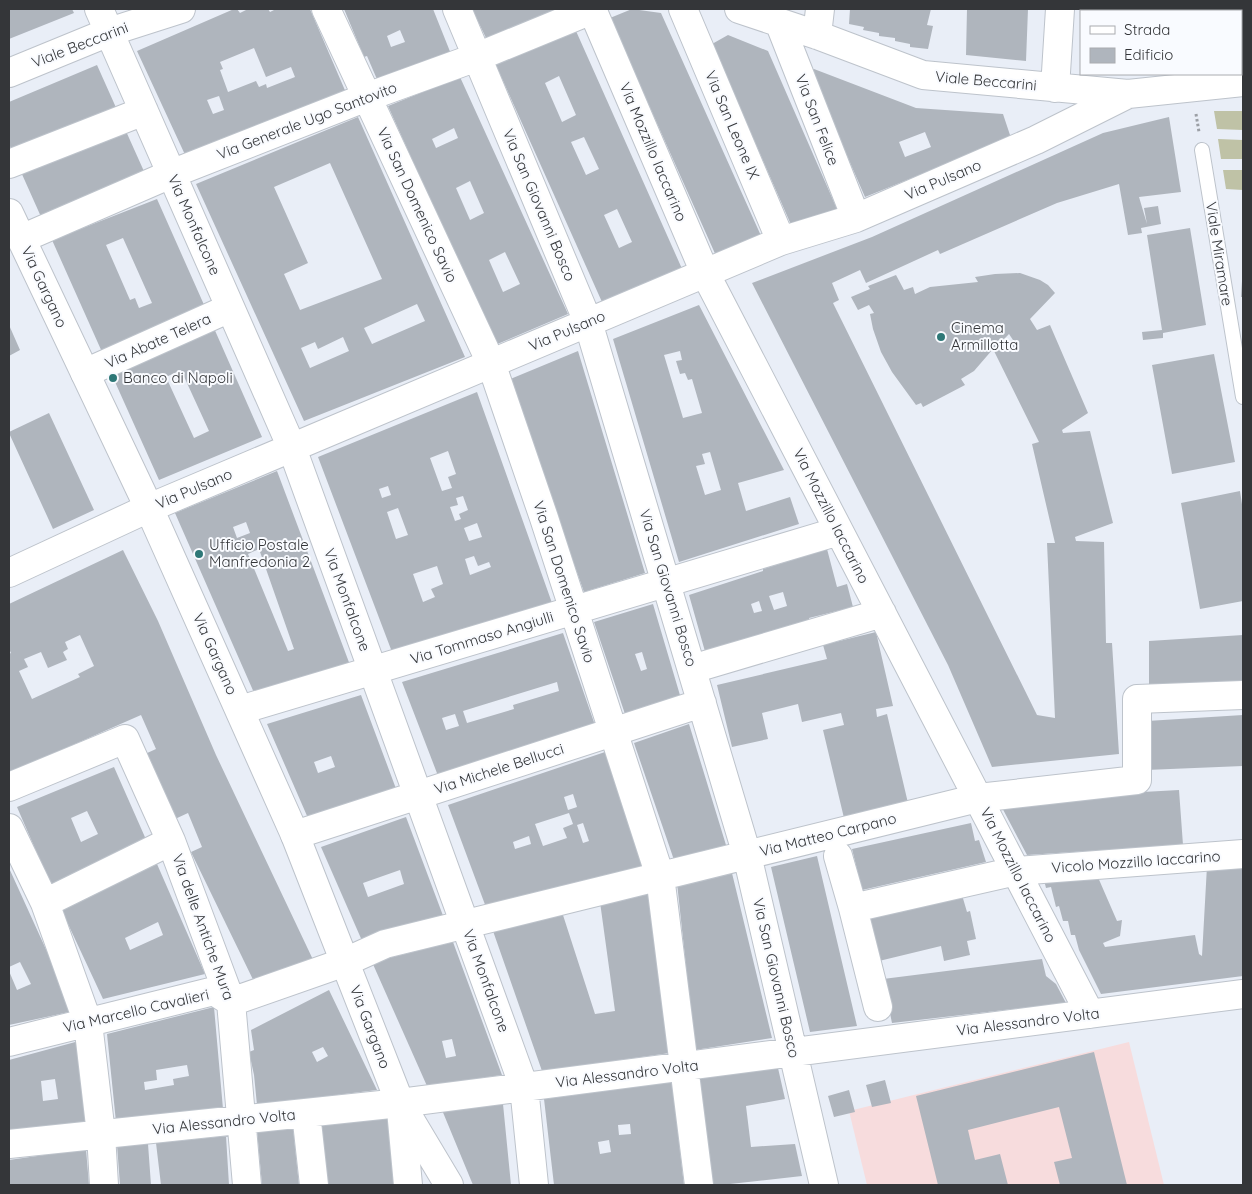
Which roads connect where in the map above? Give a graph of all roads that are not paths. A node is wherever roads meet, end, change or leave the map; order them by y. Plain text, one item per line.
1 (181, 9) edge
2 (326, 9) edge
3 (457, 9) edge
4 (593, 9) edge
5 (683, 9) edge
6 (739, 9) edge
7 (1060, 9) edge
8 (104, 20) edge
9 (779, 22) junction
10 (818, 22) edge
11 (477, 57) junction
12 (9, 73) edge
13 (1243, 82) edge
14 (1055, 88) junction
15 (1128, 94) junction
16 (367, 97) junction
17 (144, 111) junction
18 (1202, 150) road end
19 (9, 164) edge
20 (171, 174) junction
21 (9, 213) edge
22 (856, 218) junction
23 (21, 239) junction
24 (781, 241) junction
25 (705, 273) junction
26 (230, 308) junction
27 (588, 322) junction
28 (1240, 357) edge
29 (491, 363) junction
30 (85, 373) junction
31 (1243, 397) edge
32 (292, 448) junction
33 (149, 508) junction
34 (839, 531) junction
35 (9, 574) edge
36 (666, 582) junction
37 (573, 611) junction
38 (882, 613) junction
39 (692, 669) junction
40 (373, 671) junction
41 (1243, 695) edge
42 (702, 703) junction
43 (240, 710) junction
44 (613, 732) junction
45 (9, 787) edge
46 (418, 796) junction
47 (978, 798) junction
48 (9, 828) edge
49 (295, 835) junction
50 (171, 841) junction
51 (747, 854) junction
52 (1243, 854) edge
53 (838, 856) dead end
54 (1016, 871) junction
55 (660, 876) junction
56 (45, 904) junction
57 (853, 908) junction
58 (465, 924) junction
59 (345, 962) junction
60 (1243, 994) edge
61 (232, 1002) junction
62 (878, 1007) dead end
63 (1090, 1014) junction
64 (88, 1023) junction
65 (9, 1042) edge
66 (793, 1053) junction
67 (684, 1067) junction
68 (524, 1088) junction
69 (400, 1103) junction
70 (306, 1113) junction
71 (241, 1120) junction
72 (101, 1134) junction
73 (9, 1144) edge
74 (104, 1185) edge
75 (247, 1185) edge
76 (314, 1185) edge
77 (408, 1185) edge
78 (449, 1185) edge
79 (534, 1185) edge
80 (699, 1185) edge
81 (824, 1185) edge

1 - 8 street, Viale Beccarini
2 - 16 street, Via San Domenico Savio
3 - 11 street, Via San Giovanni Bosco
4 - 11 street, Via Generale Ugo Santovito
4 - 25 street, Via Mozzillo Iaccarino
5 - 24 street, Via San Leone IX
6 - 9 street, Viale Beccarini
7 - 14 street
8 - 12 street, Viale Beccarini
8 - 17 street, Via Monfalcone
9 - 10 street, Viale Beccarini
9 - 22 street, Via San Felice
10 - 14 street, Viale Beccarini
11 - 16 street, Via Generale Ugo Santovito
11 - 27 street, Via San Giovanni Bosco
13 - 15 street, Viale Beccarini
14 - 15 street, Viale Beccarini
15 - 22 street, Via Pulsano
16 - 20 street, Via Generale Ugo Santovito
16 - 29 street, Via San Domenico Savio
17 - 19 street
17 - 20 street, Via Monfalcone
18 - 28 lane, Viale Miramare
20 - 23 street, Via Generale Ugo Santovito
20 - 26 street, Via Monfalcone
21 - 23 street, Via Gargano
22 - 24 street, Via Pulsano
23 - 30 street, Via Gargano
24 - 25 street, Via Pulsano
25 - 27 street, Via Pulsano
25 - 34 street, Via Mozzillo Iaccarino
26 - 30 street, Via Abate Telera
26 - 32 street, Via Monfalcone
27 - 29 street, Via Pulsano
27 - 36 street, Via San Giovanni Bosco
28 - 31 lane, Viale Miramare
29 - 32 street, Via Pulsano
29 - 37 street, Via San Domenico Savio
30 - 33 street, Via Gargano
32 - 33 street, Via Pulsano
32 - 40 street, Via Monfalcone
33 - 35 street, Via Pulsano
33 - 43 street, Via Gargano
34 - 36 street, Via Tommaso Angiulli
34 - 38 street, Via Mozzillo Iaccarino
36 - 37 street, Via Tommaso Angiulli
36 - 39 street, Via San Giovanni Bosco
37 - 40 street, Via Tommaso Angiulli
37 - 44 street, Via San Domenico Savio
38 - 39 street
38 - 47 street, Via Mozzillo Iaccarino
39 - 42 street, Via San Giovanni Bosco
40 - 43 street, Via Tommaso Angiulli
40 - 46 street, Via Monfalcone
41 - 47 street, Via Matteo Carpano
42 - 44 street, Via Michele Bellucci
42 - 51 street, Via San Giovanni Bosco
43 - 49 street, Via Gargano
44 - 46 street, Via Michele Bellucci
44 - 55 street, Via San Domenico Savio
45 - 50 street, Via delle Antiche Mura
46 - 49 street, Via Michele Bellucci
46 - 58 street, Via Monfalcone
47 - 51 street, Via Matteo Carpano
47 - 54 street, Via Mozzillo Iaccarino
48 - 56 street
49 - 59 street, Via Gargano
50 - 56 street
50 - 61 street, Via delle Antiche Mura
51 - 55 street, Via Matteo Carpano
51 - 66 street, Via San Giovanni Bosco
52 - 54 street, Vicolo Mozzillo Iaccarino
53 - 57 street
54 - 57 street, Vicolo Mozzillo Iaccarino
54 - 63 street, Via Mozzillo Iaccarino
55 - 58 street, Via Matteo Carpano
55 - 67 street, Via San Domenico Savio
56 - 64 street
57 - 62 street
58 - 59 street, Via Matteo Carpano
58 - 68 street, Via Monfalcone
59 - 61 street, Via Marcello Cavalieri
59 - 69 street, Via Gargano
60 - 63 street, Via Alessandro Volta
61 - 64 street, Via Marcello Cavalieri
61 - 71 street, Via delle Antiche Mura
63 - 66 street, Via Alessandro Volta
64 - 65 street, Via Marcello Cavalieri
64 - 72 street
66 - 67 street, Via Alessandro Volta
66 - 81 street, Via San Giovanni Bosco
67 - 68 street, Via Alessandro Volta
67 - 80 street, Via San Domenico Savio
68 - 69 street, Via Alessandro Volta
68 - 79 street, Via Monfalcone
69 - 70 street, Via Alessandro Volta
69 - 77 street
69 - 78 street
70 - 71 street, Via Alessandro Volta
70 - 76 street
71 - 72 street, Via Alessandro Volta
71 - 75 street, Via delle Antiche Mura
72 - 73 street, Via Alessandro Volta
72 - 74 street

